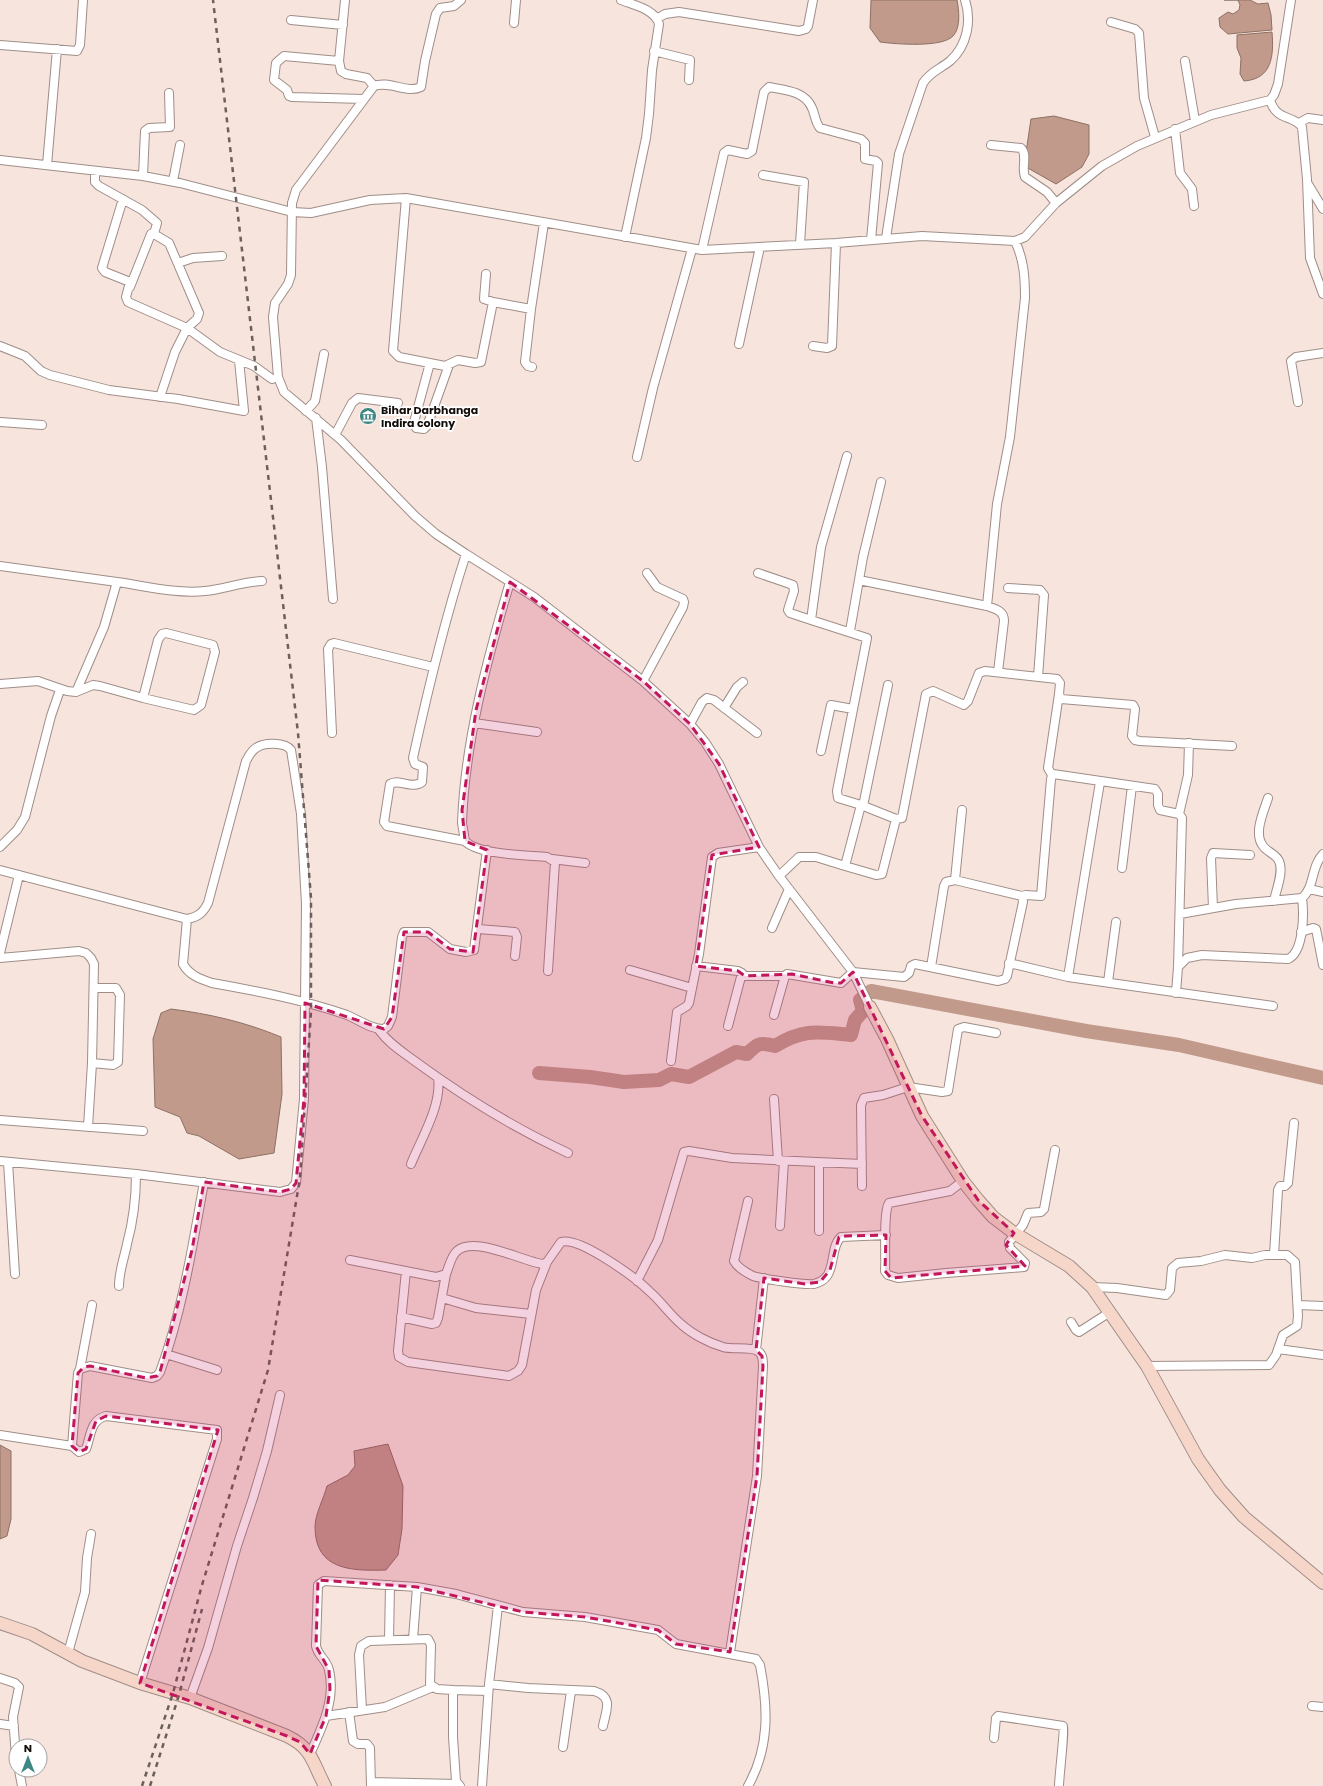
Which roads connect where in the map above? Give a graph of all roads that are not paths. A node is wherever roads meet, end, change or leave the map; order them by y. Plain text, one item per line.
1 (83, 0) edge
2 (345, 0) edge
3 (461, 0) edge
4 (516, 0) edge
5 (621, 0) edge
6 (813, 0) edge
7 (965, 0) edge
8 (1291, 0) edge
9 (658, 18) junction
10 (291, 20) dead end
11 (1111, 22) dead end
12 (514, 23) dead end
13 (343, 25) junction
14 (0, 45) edge
15 (57, 50) junction
16 (654, 51) junction
17 (340, 61) junction
18 (1185, 61) dead end
19 (688, 80) dead end
20 (374, 86) junction
21 (169, 93) dead end
22 (363, 99) junction
23 (1270, 100) junction
24 (1323, 120) edge
25 (1195, 121) junction
26 (1298, 123) junction
27 (1175, 129) junction
28 (1155, 137) junction
29 (180, 145) dead end
30 (991, 145) dead end
31 (0, 160) edge
32 (47, 165) junction
33 (96, 171) junction
34 (763, 175) dead end
35 (143, 176) junction
36 (174, 181) junction
37 (1307, 182) junction
38 (406, 198) junction
39 (124, 199) junction
40 (1056, 203) junction
41 (1194, 206) dead end
42 (1323, 209) edge
43 (292, 212) junction
44 (544, 223) junction
45 (151, 234) dead end
46 (625, 237) junction
47 (886, 238) junction
48 (871, 240) junction
49 (1015, 241) junction
50 (836, 243) junction
51 (800, 244) junction
52 (760, 247) junction
53 (692, 249) junction
54 (702, 250) junction
55 (222, 256) dead end
56 (178, 263) junction
57 (486, 274) dead end
58 (130, 287) junction
59 (1323, 294) edge
60 (493, 302) junction
61 (531, 309) junction
62 (187, 328) junction
63 (739, 344) dead end
64 (0, 346) edge
65 (813, 346) dead end
66 (1323, 353) edge
67 (324, 354) dead end
68 (239, 360) junction
69 (430, 363) junction
70 (448, 365) junction
71 (532, 367) dead end
72 (278, 377) junction
73 (160, 397) junction
74 (1298, 402) dead end
75 (398, 403) dead end
76 (306, 411) junction
77 (316, 418) junction
78 (0, 422) edge
79 (42, 425) dead end
80 (335, 435) junction
81 (847, 456) dead end
82 (637, 457) dead end
83 (881, 482) dead end
84 (466, 554) junction
85 (0, 566) edge
86 (647, 573) dead end
87 (758, 573) dead end
88 (859, 580) junction
89 (262, 581) dead end
90 (117, 582) junction
91 (510, 582) junction
92 (1008, 588) dead end
93 (333, 599) dead end
94 (987, 606) junction
95 (811, 620) junction
96 (850, 631) junction
97 (433, 667) junction
98 (998, 672) junction
99 (1038, 677) junction
100 (642, 681) junction
101 (743, 682) dead end
102 (0, 684) edge
103 (888, 685) dead end
104 (60, 690) junction
105 (76, 692) junction
106 (1059, 694) junction
107 (143, 698) junction
108 (724, 708) junction
109 (853, 709) junction
110 (474, 723) junction
111 (690, 724) junction
112 (536, 732) dead end
113 (332, 733) dead end
114 (757, 733) dead end
115 (1189, 744) junction
116 (1232, 746) dead end
117 (821, 751) dead end
118 (1052, 775) junction
119 (1100, 782) junction
120 (1132, 786) junction
121 (1268, 798) dead end
122 (862, 806) junction
123 (962, 810) dead end
124 (1178, 814) junction
125 (896, 819) junction
126 (465, 841) junction
127 (0, 847) edge
128 (759, 847) junction
129 (487, 850) junction
130 (1323, 854) edge
131 (1250, 855) dead end
132 (552, 859) junction
133 (585, 863) dead end
134 (845, 866) junction
135 (1122, 868) dead end
136 (0, 870) edge
137 (19, 875) junction
138 (779, 876) junction
139 (955, 880) junction
140 (1309, 889) junction
141 (789, 890) junction
142 (1323, 892) edge
143 (1022, 896) junction
144 (1302, 898) junction
145 (1274, 901) junction
146 (1213, 908) junction
147 (1180, 914) junction
148 (187, 919) junction
149 (1116, 922) dead end
150 (772, 928) dead end
151 (478, 929) junction
152 (1301, 932) junction
153 (0, 953) edge
154 (515, 956) dead end
155 (0, 958) edge
156 (1010, 963) junction
157 (1323, 965) edge
158 (696, 966) junction
159 (931, 967) junction
160 (1178, 967) junction
161 (630, 970) dead end
162 (548, 971) dead end
163 (853, 972) junction
164 (742, 976) junction
165 (784, 976) junction
166 (1068, 977) junction
167 (1108, 982) junction
168 (94, 988) junction
169 (692, 988) junction
170 (1176, 993) junction
171 (306, 1003) junction
172 (870, 1006) joint
173 (1273, 1006) dead end
174 (774, 1015) dead end
175 (728, 1026) dead end
176 (379, 1030) junction
177 (996, 1032) dead end
178 (671, 1061) dead end
179 (92, 1063) junction
180 (438, 1078) junction
181 (908, 1087) junction
182 (774, 1099) dead end
183 (0, 1120) edge
184 (1294, 1123) dead end
185 (88, 1127) junction
186 (143, 1131) dead end
187 (1055, 1150) dead end
188 (568, 1154) dead end
189 (4, 1161) edge
190 (781, 1161) junction
191 (819, 1163) junction
192 (411, 1164) dead end
193 (862, 1164) junction
194 (136, 1174) junction
195 (963, 1181) junction
196 (204, 1182) junction
197 (862, 1186) dead end
198 (748, 1201) dead end
199 (780, 1226) dead end
200 (819, 1230) dead end
201 (1014, 1233) junction
202 (886, 1235) junction
203 (1274, 1255) junction
204 (350, 1260) dead end
205 (547, 1262) junction
206 (406, 1271) junction
207 (15, 1274) dead end
208 (446, 1274) junction
209 (764, 1278) junction
210 (637, 1281) junction
211 (119, 1286) dead end
212 (1092, 1287) junction
213 (442, 1298) junction
214 (92, 1305) dead end
215 (1298, 1305) junction
216 (1323, 1306) edge
217 (1110, 1312) junction
218 (531, 1314) junction
219 (401, 1317) junction
220 (1071, 1322) dead end
221 (1278, 1349) junction
222 (756, 1350) junction
223 (166, 1354) junction
224 (1323, 1355) edge
225 (1147, 1366) junction
226 (80, 1369) junction
227 (217, 1370) dead end
228 (280, 1395) dead end
229 (0, 1435) edge
230 (72, 1446) junction
231 (91, 1534) dead end
232 (1323, 1583) edge
233 (390, 1585) junction
234 (417, 1587) junction
235 (498, 1606) junction
236 (0, 1623) edge
237 (414, 1639) junction
238 (389, 1640) junction
239 (730, 1652) junction
240 (68, 1653) junction
241 (0, 1678) edge
242 (140, 1683) junction
243 (433, 1687) junction
244 (488, 1688) junction
245 (453, 1690) junction
246 (571, 1691) junction
247 (190, 1698) junction
248 (1312, 1706) dead end
249 (1323, 1707) edge
250 (362, 1710) junction
251 (349, 1712) junction
252 (326, 1716) junction
253 (0, 1724) edge
254 (14, 1726) junction
255 (603, 1726) dead end
256 (15, 1738) edge
257 (994, 1738) dead end
258 (563, 1747) dead end
259 (310, 1754) junction
260 (371, 1784) edge
261 (459, 1785) edge
262 (325, 1786) edge
263 (482, 1786) edge
264 (748, 1786) edge
265 (1059, 1786) edge

1 - 15 street
2 - 13 street
3 - 20 street
4 - 12 street
5 - 9 street
6 - 9 street
7 - 47 street
8 - 23 street
9 - 16 street
10 - 13 street
11 - 28 street
13 - 17 street
14 - 15 street
15 - 32 street
16 - 19 street
16 - 46 street
17 - 20 street
17 - 22 street
18 - 25 street
20 - 22 street
21 - 35 street
22 - 43 street
23 - 25 street
23 - 26 street
24 - 26 street
25 - 27 street
26 - 37 street
27 - 28 street
27 - 41 street
28 - 40 street
29 - 36 street
30 - 40 street
31 - 32 street
32 - 33 street
33 - 35 street
33 - 39 street
34 - 51 street
35 - 36 street
36 - 43 street
37 - 42 street
37 - 59 street
38 - 43 street
38 - 44 street
38 - 69 street
39 - 56 street
39 - 58 street
40 - 49 street
43 - 72 street
44 - 46 street
44 - 61 street
45 - 58 street
46 - 53 street
47 - 48 street
47 - 49 street
48 - 50 street
48 - 54 street
49 - 94 street
50 - 51 street
50 - 65 street
51 - 52 street
52 - 54 street
52 - 63 street
53 - 54 street
53 - 82 street
55 - 56 street
56 - 62 street
57 - 60 street
58 - 62 street
60 - 61 street
60 - 70 street
61 - 71 street
62 - 68 street
62 - 73 street
64 - 73 street
66 - 74 street
67 - 76 street
68 - 72 street
68 - 73 street
69 - 70 street
69 - 70 street
72 - 76 street
75 - 80 street
76 - 77 street
77 - 80 street
77 - 93 street
78 - 79 street
80 - 84 street
81 - 95 street
83 - 88 street
84 - 91 street
84 - 97 street
85 - 90 street
86 - 100 street
87 - 95 street
88 - 94 street
88 - 96 street
89 - 90 street
90 - 105 street
91 - 100 street
91 - 110 street
92 - 99 street
94 - 98 street
95 - 96 street
96 - 109 street
97 - 113 street
97 - 126 street
98 - 99 street
98 - 125 street
99 - 106 street
100 - 111 street
101 - 108 street
102 - 104 street
103 - 122 street
104 - 105 street
104 - 127 street
105 - 107 street
106 - 115 street
106 - 118 street
107 - 107 street
108 - 111 street
108 - 114 street
109 - 117 street
109 - 122 street
110 - 112 street
110 - 126 street
111 - 128 street
115 - 116 street
115 - 124 street
118 - 119 street
118 - 143 street
119 - 120 street
119 - 166 street
120 - 124 street
120 - 135 street
121 - 145 street
122 - 125 street
122 - 134 street
123 - 139 street
124 - 147 street
125 - 134 street
126 - 129 street
128 - 138 street
128 - 158 street
129 - 132 street
129 - 151 street
130 - 140 street
131 - 146 street
132 - 133 street
132 - 162 street
134 - 138 street
136 - 137 street
137 - 148 street
137 - 153 street
138 - 141 street
139 - 143 street
139 - 159 street
140 - 142 street
140 - 144 street
141 - 150 street
141 - 163 street
143 - 156 street
144 - 145 street
144 - 152 street
145 - 146 street
146 - 147 street
147 - 160 street
148 - 171 street
148 - 171 street
149 - 167 street
151 - 154 street
151 - 176 street
152 - 157 street
152 - 160 street
155 - 168 street
156 - 159 street
156 - 166 street
158 - 164 street
158 - 169 street
159 - 163 street
160 - 170 street
161 - 169 street
163 - 165 street
163 - 172 street
164 - 165 street
164 - 175 street
165 - 174 street
166 - 167 street
167 - 170 street
168 - 179 street
168 - 179 street
169 - 178 street
170 - 173 street
171 - 176 street
171 - 196 street
172 - 181 street
176 - 180 street
177 - 181 street
179 - 185 street
180 - 188 street
180 - 192 street
181 - 193 street
181 - 195 street
182 - 190 street
183 - 185 street
184 - 203 street
185 - 186 street
187 - 201 street
189 - 194 street
189 - 207 street
190 - 191 street
190 - 199 street
190 - 210 street
191 - 193 street
191 - 200 street
193 - 197 street
194 - 196 street
194 - 211 street
195 - 201 street
195 - 202 street
196 - 223 street
198 - 209 street
201 - 202 street
201 - 212 street
202 - 209 street
203 - 212 street
203 - 215 street
204 - 206 street
205 - 208 street
205 - 210 street
205 - 218 street
206 - 208 street
206 - 219 street
208 - 213 street
209 - 222 street
210 - 222 street
212 - 217 street
213 - 218 street
213 - 219 street
214 - 226 street
215 - 216 street
215 - 221 street
217 - 220 street
217 - 225 street
218 - 219 street
221 - 224 street
221 - 225 street
222 - 239 street
223 - 226 street
223 - 227 street
225 - 232 street
226 - 230 street
228 - 247 street
229 - 230 street
230 - 242 street
231 - 240 street
233 - 234 street
233 - 238 street
233 - 252 street
234 - 235 street
234 - 237 street
235 - 239 street
235 - 244 street
236 - 240 street
237 - 238 street
237 - 243 street
238 - 250 street
239 - 264 street
240 - 242 street
241 - 254 street
242 - 247 street
243 - 245 street
243 - 250 street
244 - 245 street
244 - 246 street
244 - 263 street
245 - 261 street
246 - 255 street
246 - 258 street
247 - 259 street
248 - 249 street
250 - 251 street
251 - 252 street
251 - 260 street
252 - 259 street
253 - 254 street
254 - 256 street
257 - 265 street
259 - 262 street
260 - 261 street

